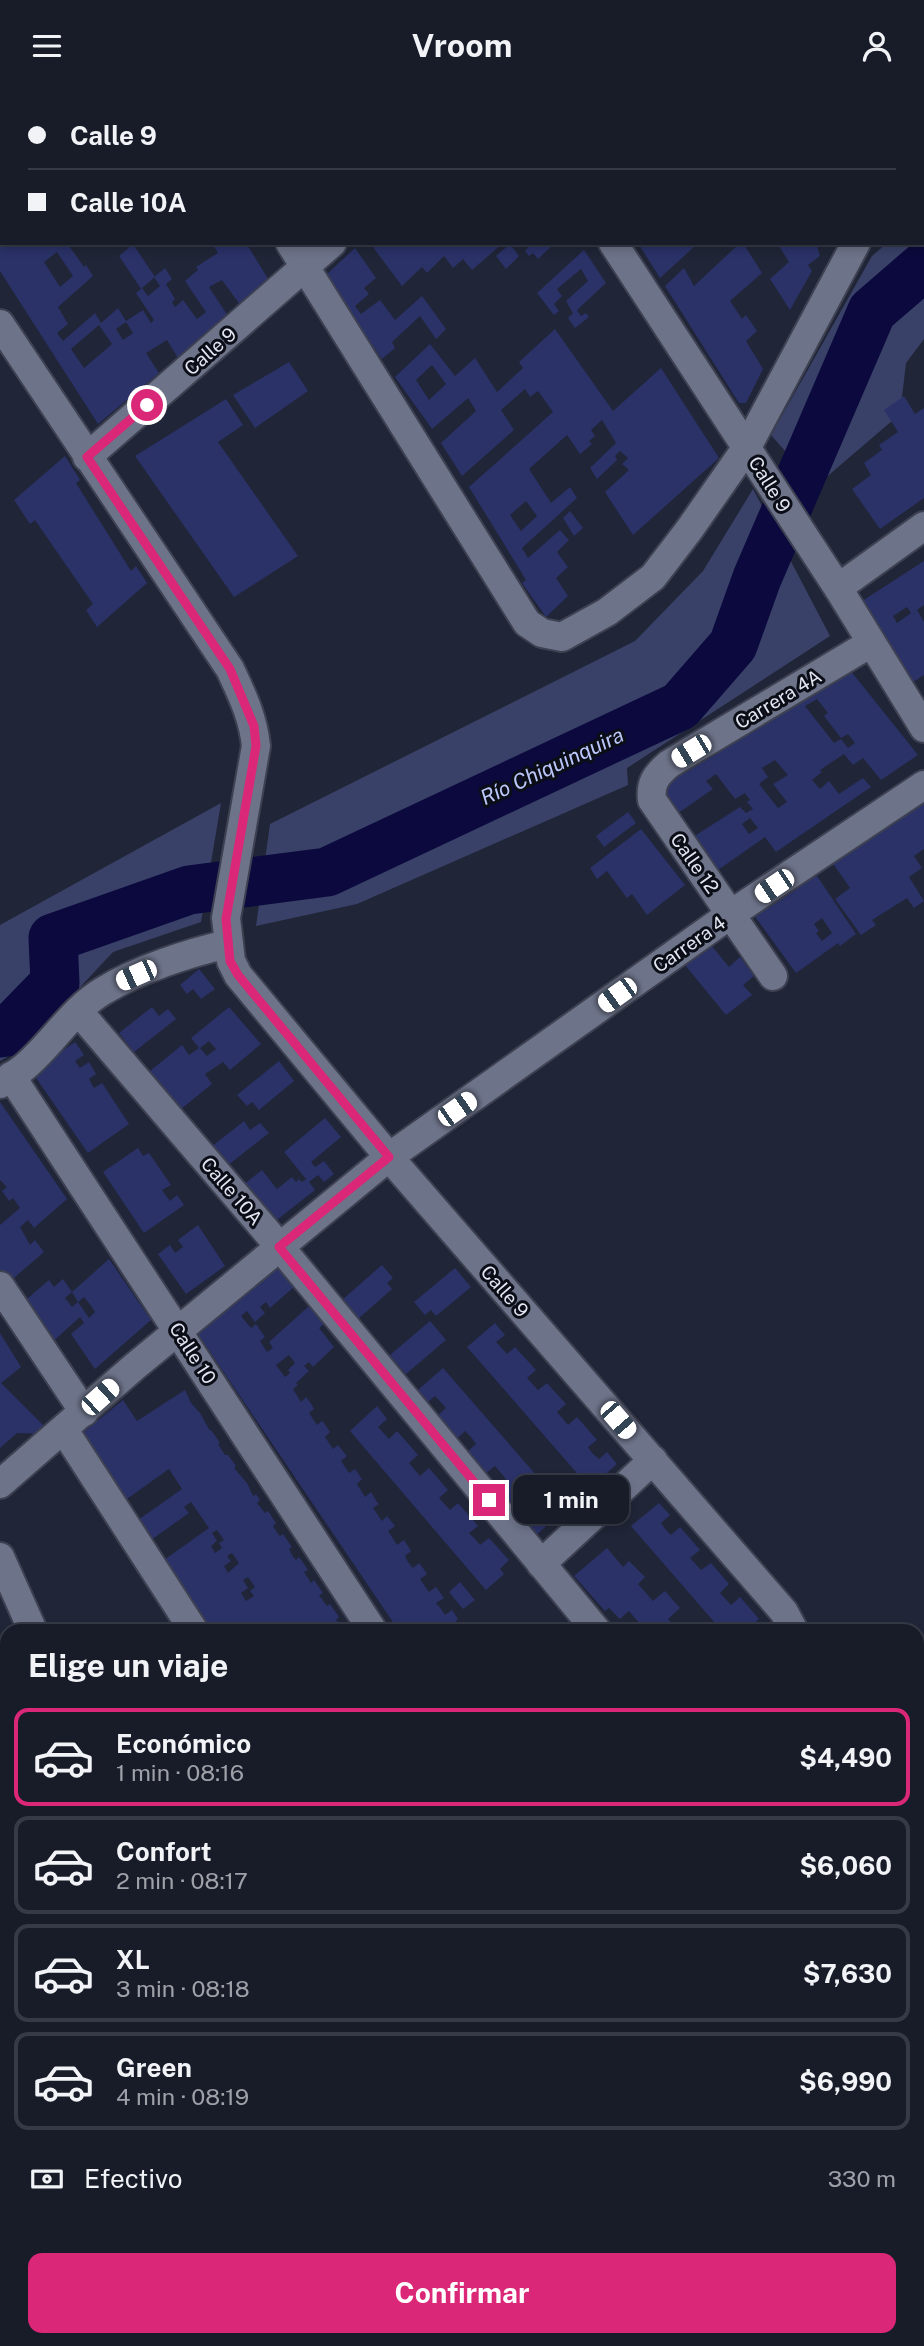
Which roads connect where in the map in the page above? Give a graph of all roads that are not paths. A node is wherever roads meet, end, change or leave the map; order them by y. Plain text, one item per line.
1 (291, 245) edge
2 (330, 245) edge
3 (614, 245) edge
4 (855, 245) edge
5 (306, 267) junction
6 (0, 324) edge
7 (747, 447) junction
8 (87, 457) junction
9 (924, 526) edge
10 (838, 587) junction
11 (871, 643) junction
12 (924, 728) edge
13 (653, 781) joint
14 (924, 785) edge
15 (731, 914) junction
16 (227, 931) junction
17 (773, 976) dead end
18 (79, 1012) junction
19 (6, 1080) edge
20 (389, 1157) junction
21 (279, 1247) junction
22 (0, 1286) edge
23 (179, 1332) junction
24 (74, 1421) junction
25 (653, 1460) junction
26 (0, 1484) edge
27 (0, 1556) edge
28 (541, 1564) junction
29 (30, 1624) edge
30 (190, 1624) edge
31 (368, 1624) edge
32 (591, 1624) edge
33 (790, 1624) edge

1 - 5 street
2 - 5 street, Calle 9
3 - 7 street, Calle 9
4 - 7 street
5 - 7 street
5 - 8 street, Calle 9
6 - 8 street, Calle 9
7 - 10 street, Calle 9
8 - 16 street, Calle 9
9 - 10 street
10 - 11 street, Calle 9
11 - 12 street, Calle 9
11 - 13 street, Carrera 4A
13 - 15 street, Calle 12
14 - 15 street, Carrera 4
15 - 17 street, Calle 12
15 - 20 street, Carrera 4
16 - 18 street
16 - 20 street, Calle 9
18 - 19 street
18 - 21 street, Calle 10A
19 - 23 street, Calle 10
20 - 21 street, Carrera 4
20 - 25 street, Calle 9
21 - 23 street, Carrera 4
21 - 28 street, Calle 10A
22 - 24 street
23 - 24 street, Carrera 4
23 - 31 street, Calle 10
24 - 26 street, Carrera 4
24 - 30 street
25 - 28 street
25 - 33 street, Calle 9
27 - 29 street
28 - 32 street, Calle 10A

